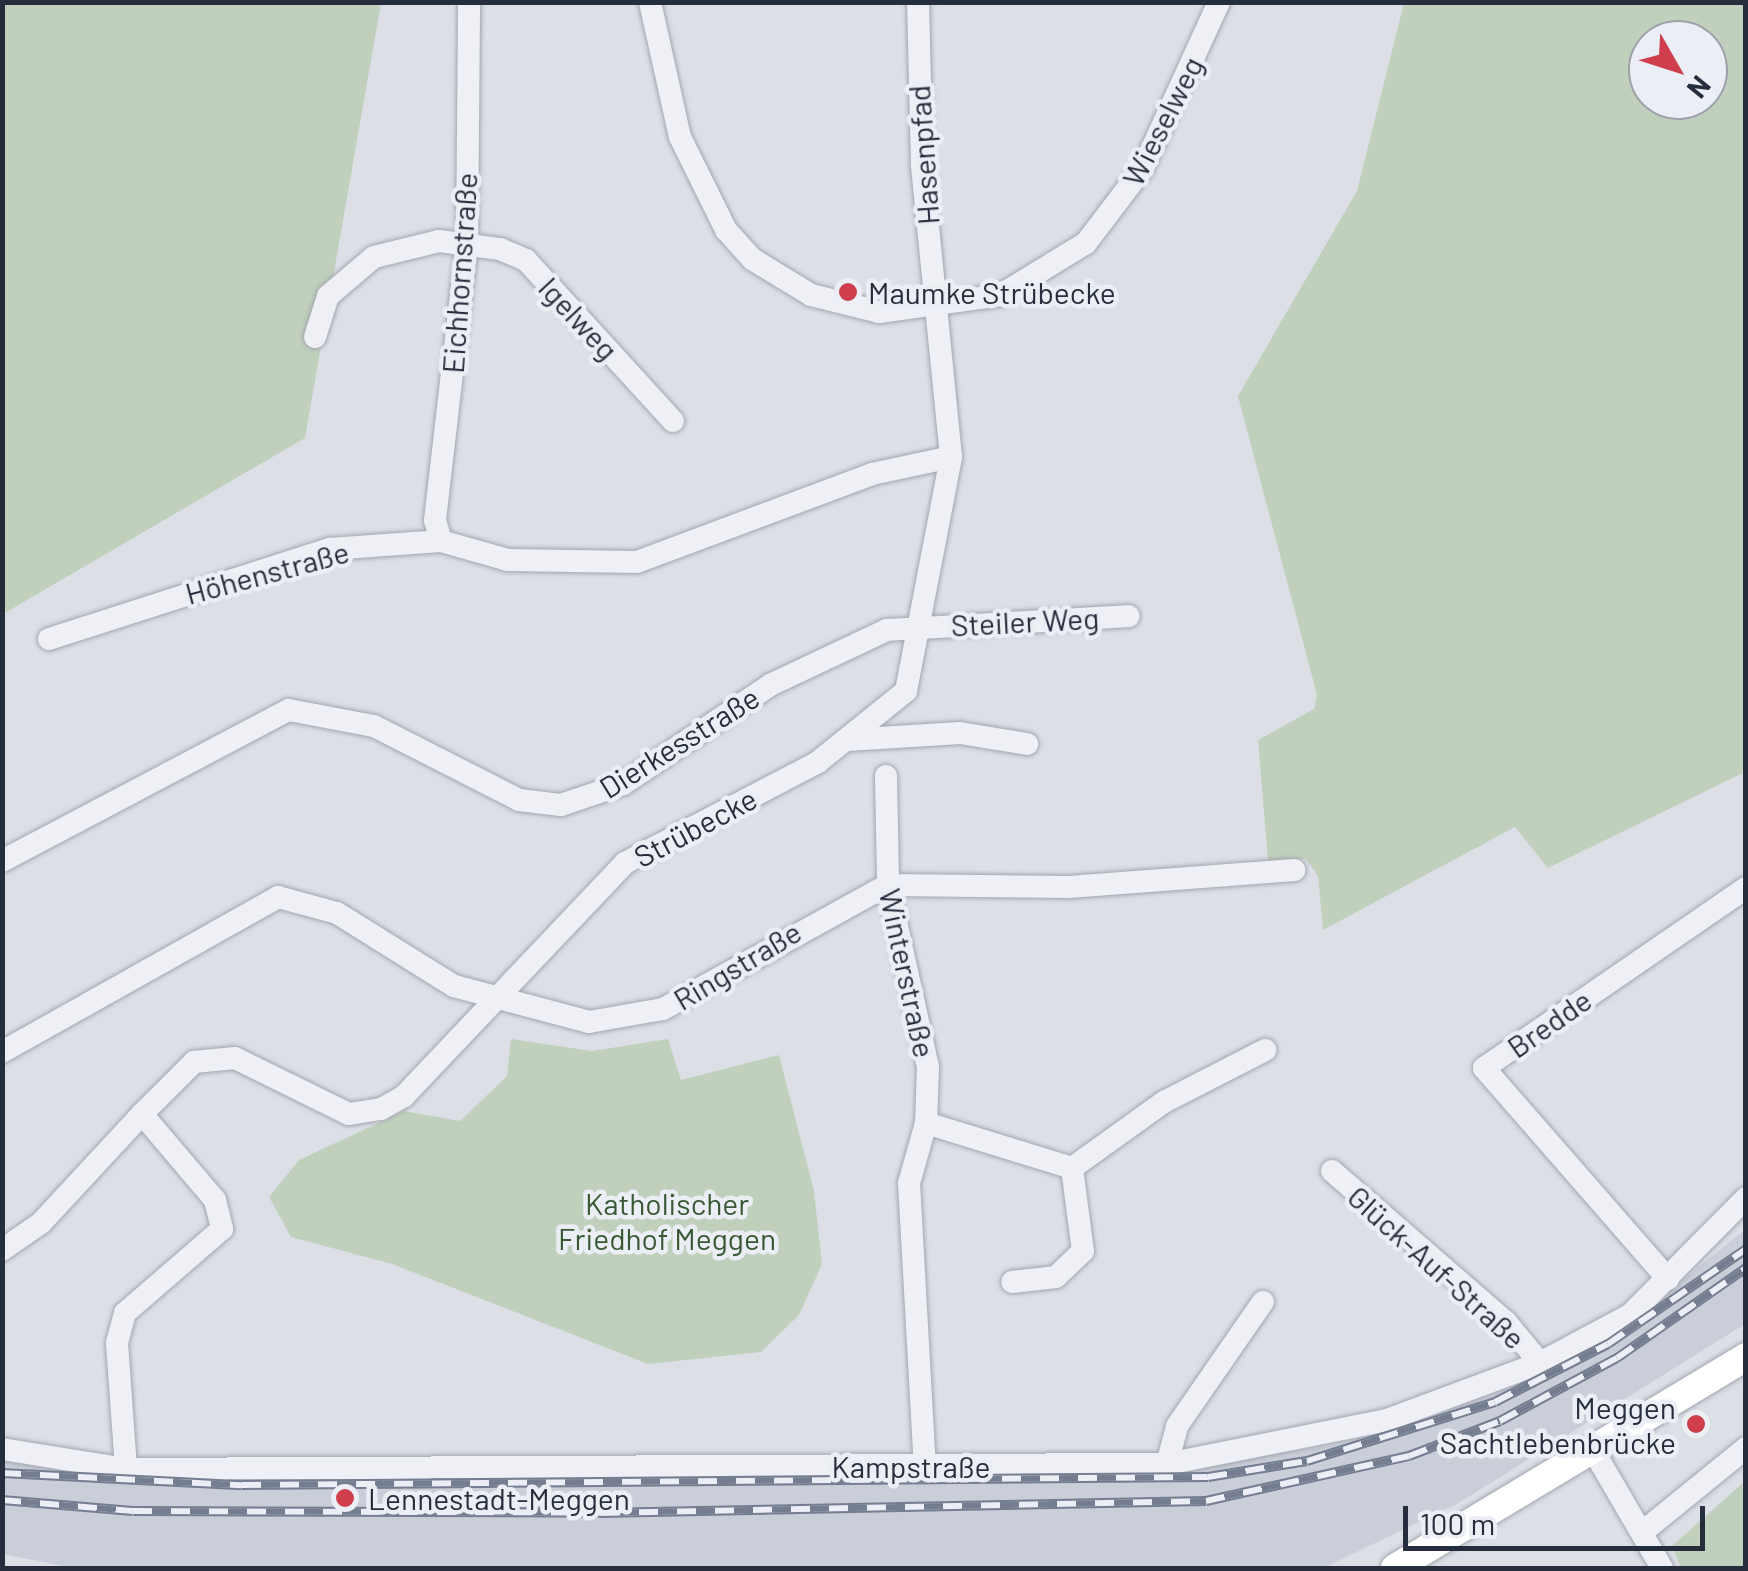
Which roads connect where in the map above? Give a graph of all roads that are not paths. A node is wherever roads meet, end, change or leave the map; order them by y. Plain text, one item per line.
1 (470, 2) edge
2 (650, 2) edge
3 (918, 2) edge
4 (1219, 2) edge
5 (467, 243) junction
6 (935, 307) junction
7 (315, 337) dead end
8 (673, 422) dead end
9 (951, 456) junction
10 (441, 541) junction
11 (1129, 616) dead end
12 (920, 628) junction
13 (50, 639) dead end
14 (848, 740) junction
15 (1027, 744) dead end
16 (886, 776) dead end
17 (2, 861) edge
18 (1294, 870) dead end
19 (888, 884) junction
20 (1746, 888) edge
21 (499, 996) junction
22 (1265, 1050) dead end
23 (2, 1052) edge
24 (142, 1114) junction
25 (926, 1123) junction
26 (1072, 1168) junction
27 (1332, 1172) dead end
28 (1746, 1198) edge
29 (2, 1250) edge
30 (1668, 1278) junction
31 (1012, 1282) dead end
32 (1264, 1302) dead end
33 (1746, 1357) edge
34 (1540, 1364) junction
35 (1746, 1448) edge
36 (2, 1449) edge
37 (1593, 1450) junction
38 (1167, 1464) junction
39 (925, 1466) junction
40 (126, 1469) junction
41 (1654, 1550) edge
42 (1395, 1568) edge

1 - 5 street, Eichhornstraße
2 - 6 street, Wieselweg
3 - 6 street, Hasenpfad
4 - 6 street, Wieselweg
5 - 7 street, Igelweg
5 - 8 street, Igelweg
5 - 10 street, Eichhornstraße
6 - 9 street, Strübecke
9 - 10 street, Höhenstraße
9 - 12 street, Strübecke
10 - 13 street, Höhenstraße
11 - 12 street, Steiler Weg
12 - 14 street, Strübecke
12 - 17 street, Dierkesstraße
14 - 15 street
14 - 21 street, Strübecke
16 - 19 street, Winterstraße
18 - 19 street, Ringstraße
19 - 21 street, Ringstraße
19 - 25 street, Winterstraße
20 - 30 street, Bredde
21 - 23 street, Ringstraße
21 - 24 street, Strübecke
22 - 26 street
24 - 29 street
24 - 40 street
25 - 26 street
25 - 39 street, Winterstraße
26 - 31 street
27 - 34 street, Glück-Auf-Straße
28 - 30 street, Kampstraße
30 - 34 street, Kampstraße
32 - 38 street
33 - 37 main road
34 - 38 street, Kampstraße
35 - 41 street
36 - 40 street, Kampstraße
37 - 41 street
37 - 42 main road
38 - 39 street, Kampstraße
39 - 40 street, Kampstraße

